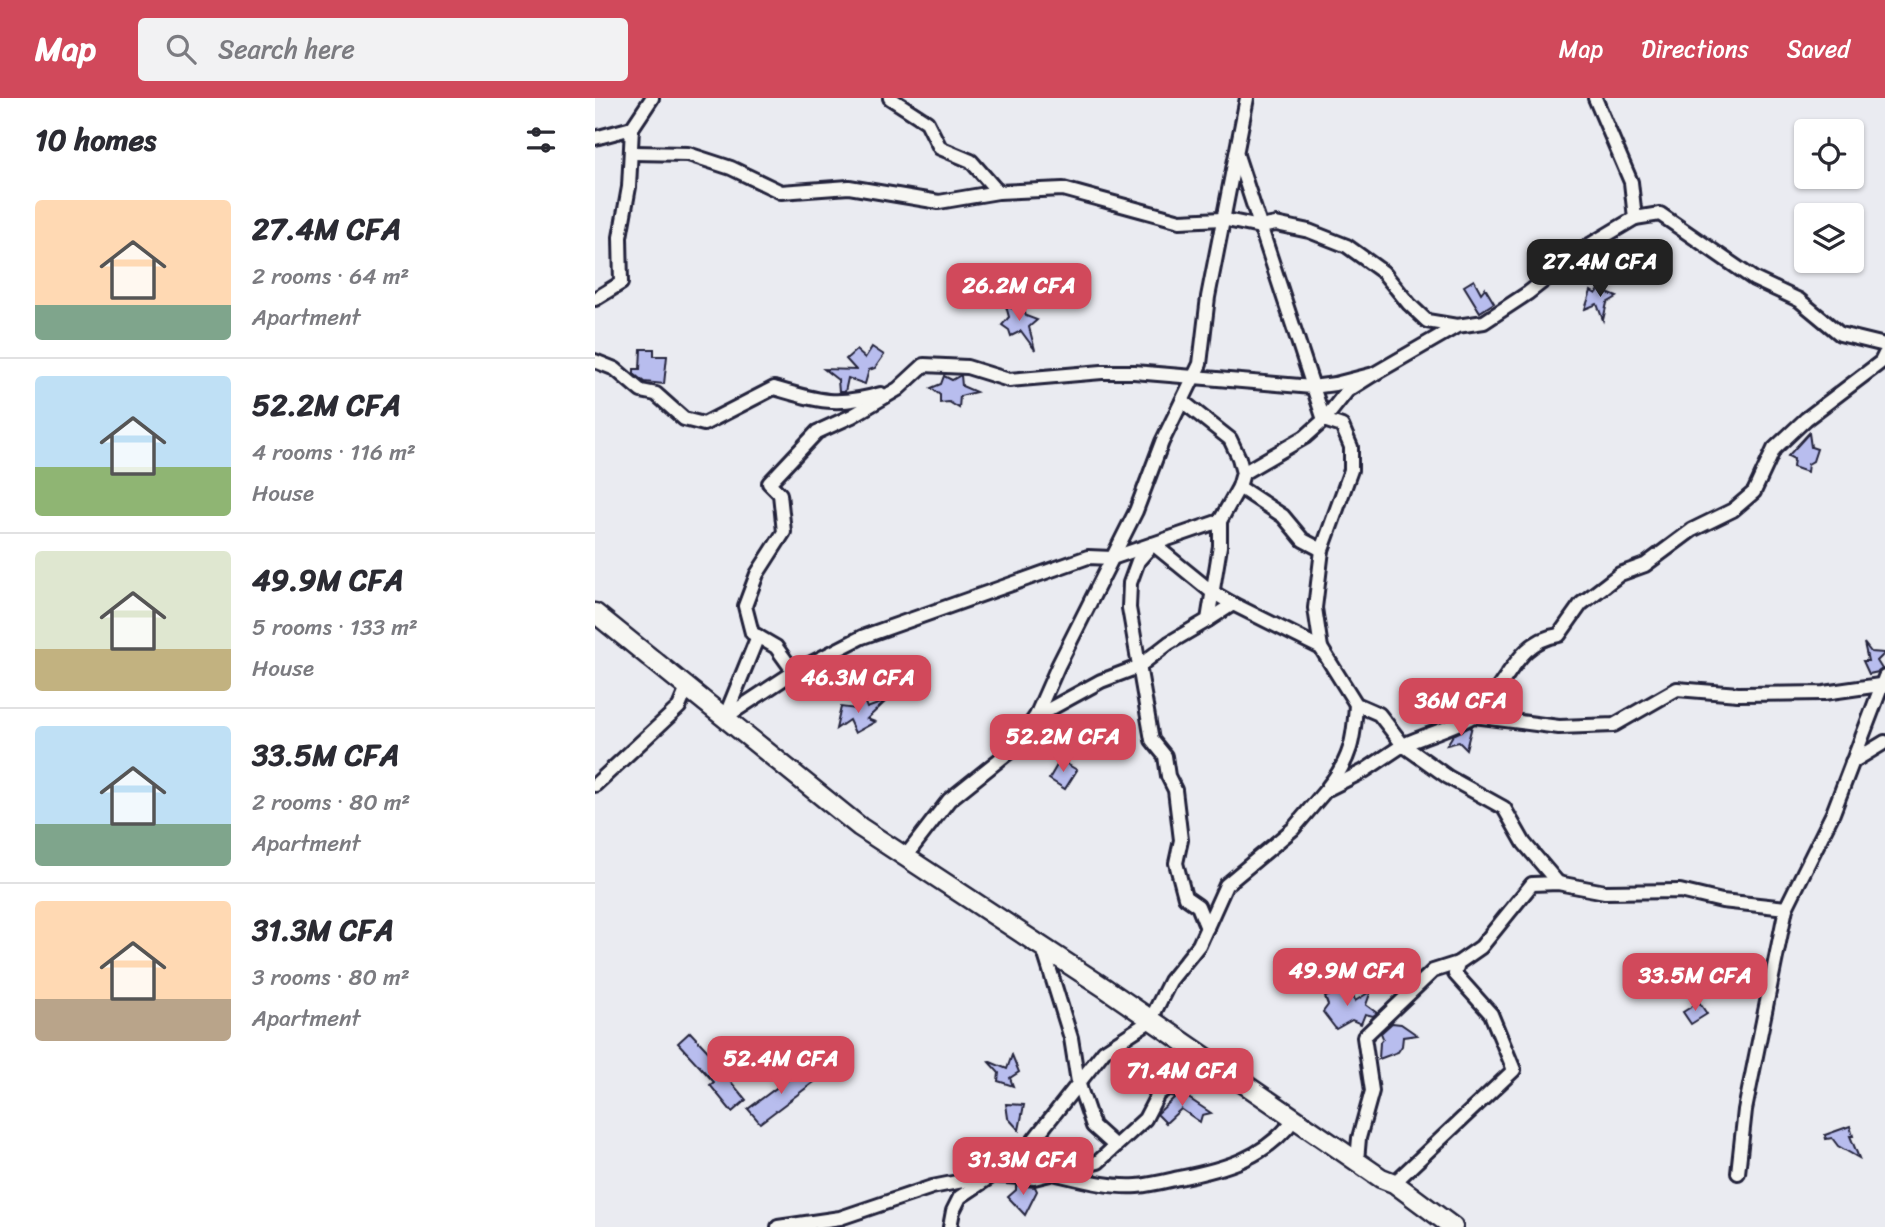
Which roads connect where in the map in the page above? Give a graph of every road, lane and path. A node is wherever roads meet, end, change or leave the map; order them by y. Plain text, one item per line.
1 (652, 98) edge
2 (890, 98) edge
3 (1247, 98) edge
4 (1595, 98) edge
5 (632, 128) junction
6 (595, 138) edge
7 (633, 153) junction
8 (1237, 155) junction
9 (998, 192) junction
10 (1635, 218) junction
11 (1222, 219) junction
12 (1260, 227) junction
13 (595, 299) edge
14 (1457, 326) junction
15 (1885, 345) edge
16 (1885, 355) edge
17 (595, 361) edge
18 (1374, 374) junction
19 (1193, 378) junction
20 (1312, 387) junction
21 (898, 389) junction
22 (1182, 401) junction
23 (1324, 420) junction
24 (1243, 473) junction
25 (1239, 486) junction
26 (1220, 520) junction
27 (1153, 544) junction
28 (1322, 550) junction
29 (1112, 558) junction
30 (1212, 592) junction
31 (1233, 604) junction
32 (595, 613) edge
33 (1208, 620) junction
34 (758, 636) junction
35 (1321, 648) junction
36 (1138, 667) junction
37 (795, 672) junction
38 (1882, 681) edge
39 (687, 688) junction
40 (1356, 704) junction
41 (1036, 716) junction
42 (1474, 716) junction
43 (725, 718) junction
44 (1885, 742) edge
45 (1403, 745) junction
46 (1852, 762) junction
47 (595, 785) edge
48 (1326, 790) junction
49 (905, 857) junction
50 (1558, 883) junction
51 (1786, 908) junction
52 (1207, 928) junction
53 (1043, 948) junction
54 (1458, 963) junction
55 (1150, 1021) junction
56 (1201, 1054) junction
57 (1078, 1082) junction
58 (1295, 1118) junction
59 (1114, 1145) junction
60 (1357, 1161) junction
61 (1738, 1173) dead end
62 (1056, 1174) junction
63 (993, 1175) junction
64 (1395, 1182) junction
65 (1451, 1226) edge
66 (778, 1227) edge
67 (950, 1227) edge

1 - 5 street
2 - 9 street
3 - 8 street
4 - 10 street
5 - 6 street
5 - 7 street
7 - 9 street
7 - 13 street
8 - 11 street
8 - 12 street
9 - 11 street
10 - 14 street
10 - 15 street
11 - 12 street
11 - 19 street
12 - 14 street
12 - 20 street
14 - 18 street
16 - 42 street
17 - 21 street
18 - 20 street
18 - 23 street
19 - 20 street
19 - 21 street
19 - 22 street
20 - 23 street
21 - 34 street
22 - 24 street
22 - 29 street
23 - 24 street
23 - 28 street
24 - 25 street
25 - 26 street
25 - 28 street
26 - 27 street
26 - 30 street
27 - 29 street
27 - 30 street
27 - 36 street
28 - 35 street
29 - 37 street
29 - 41 street
30 - 31 street
30 - 33 street
31 - 33 street
31 - 35 street
32 - 39 main road
33 - 36 street
34 - 37 street
34 - 43 street
35 - 40 street
36 - 41 street
36 - 52 street
37 - 43 street
38 - 42 street
38 - 46 street
39 - 43 main road
39 - 47 street
40 - 45 street
40 - 48 street
41 - 49 street
42 - 45 street
43 - 49 main road
44 - 46 street
45 - 48 street
45 - 50 street
46 - 51 street
48 - 52 street
49 - 53 main road
50 - 51 street
50 - 54 street
51 - 61 street
52 - 55 street
53 - 55 main road
53 - 57 street
54 - 60 street
54 - 64 street
55 - 56 main road
55 - 57 street
56 - 58 main road
56 - 59 street
57 - 59 street
57 - 63 street
58 - 60 main road
58 - 62 street
59 - 62 street
60 - 64 main road
62 - 63 street
63 - 66 street
63 - 67 street
64 - 65 main road

